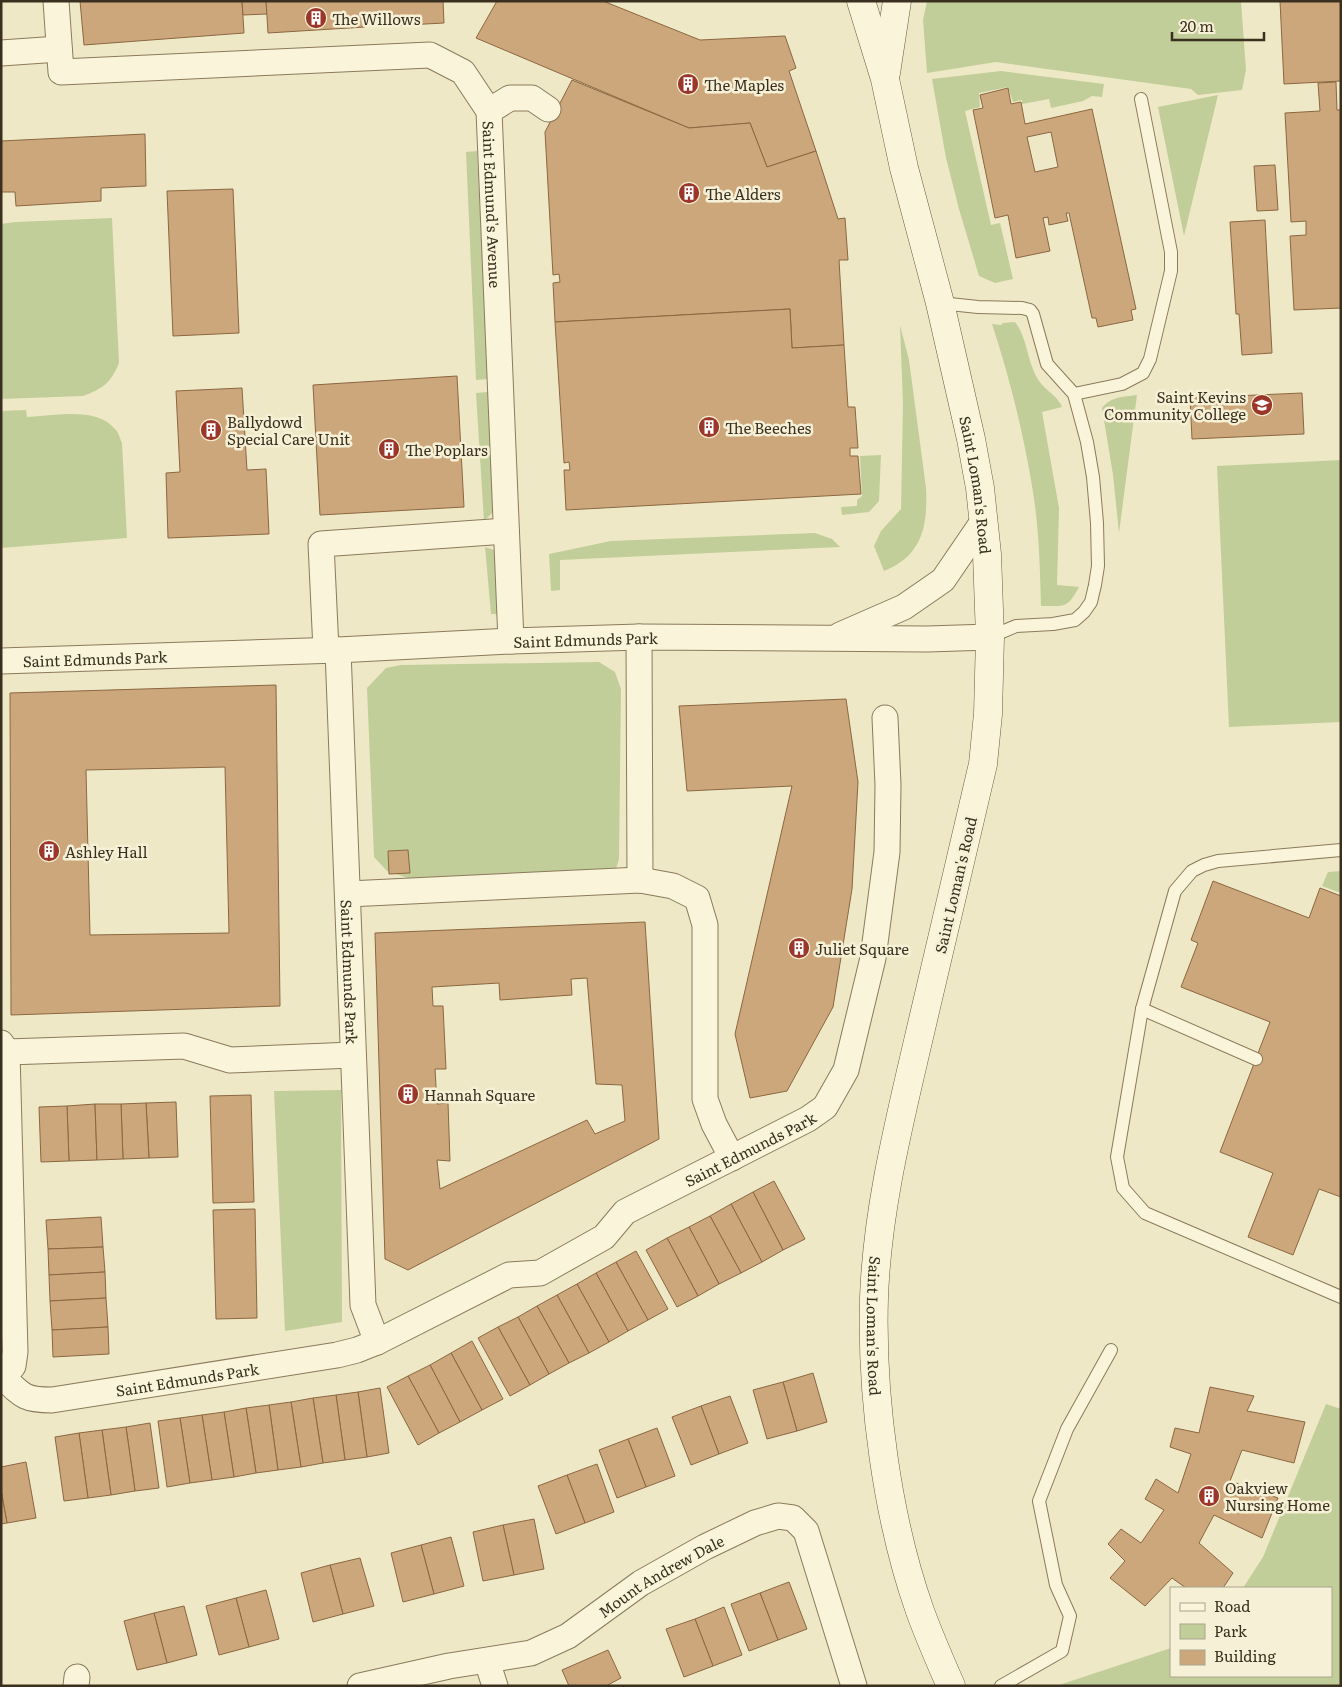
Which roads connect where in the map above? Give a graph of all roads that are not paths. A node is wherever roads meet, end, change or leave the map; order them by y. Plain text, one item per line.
1 (56, 1) edge
2 (861, 1) edge
3 (897, 1) edge
4 (60, 49) junction
5 (1, 53) edge
6 (886, 79) junction
7 (1141, 98) dead end
8 (548, 109) dead end
9 (489, 112) junction
10 (940, 303) junction
11 (1074, 394) junction
12 (984, 520) junction
13 (506, 531) junction
14 (639, 637) junction
15 (990, 637) junction
16 (833, 638) junction
17 (511, 641) junction
18 (332, 650) junction
19 (1, 661) edge
20 (885, 718) dead end
21 (1341, 850) edge
22 (640, 880) junction
23 (348, 894) junction
24 (1142, 1009) junction
25 (4, 1048) edge
26 (353, 1056) junction
27 (1256, 1059) dead end
28 (732, 1158) junction
29 (1341, 1297) edge
30 (377, 1342) junction
31 (1111, 1350) dead end
32 (3, 1379) edge
33 (487, 1661) junction
34 (360, 1686) edge
35 (495, 1686) edge
36 (854, 1686) edge
37 (951, 1686) edge
38 (1001, 1686) edge

1 - 4 street, Saint Edmund's Avenue
2 - 6 street, Saint Loman's Road
3 - 6 street, Saint Loman's Road
4 - 5 street
4 - 9 street, Saint Edmund's Avenue
6 - 10 street, Saint Loman's Road
7 - 11 lane
8 - 9 street
9 - 13 street, Saint Edmund's Avenue
10 - 11 lane
10 - 12 street, Saint Loman's Road
11 - 15 lane
12 - 15 street, Saint Loman's Road
12 - 16 street, Saint Edmunds Park
13 - 17 street, Saint Edmund's Avenue
13 - 18 street
14 - 16 street, Saint Edmunds Park
14 - 17 street, Saint Edmunds Park
14 - 22 street
15 - 16 street, Saint Edmunds Park
15 - 37 street, Saint Loman's Road
17 - 18 street, Saint Edmunds Park
18 - 19 street, Saint Edmunds Park
18 - 23 street, Saint Edmunds Park
20 - 28 street, Saint Edmunds Park
21 - 24 lane
22 - 23 street
22 - 28 street
23 - 26 street, Saint Edmunds Park
24 - 27 lane
24 - 29 lane
25 - 26 street, Saint Edmunds Park
25 - 32 street
26 - 30 street, Saint Edmunds Park
28 - 30 street, Saint Edmunds Park
30 - 32 street, Saint Edmunds Park
31 - 38 lane
33 - 34 street, Mount Andrew Dale
33 - 35 street
33 - 36 street, Mount Andrew Dale

